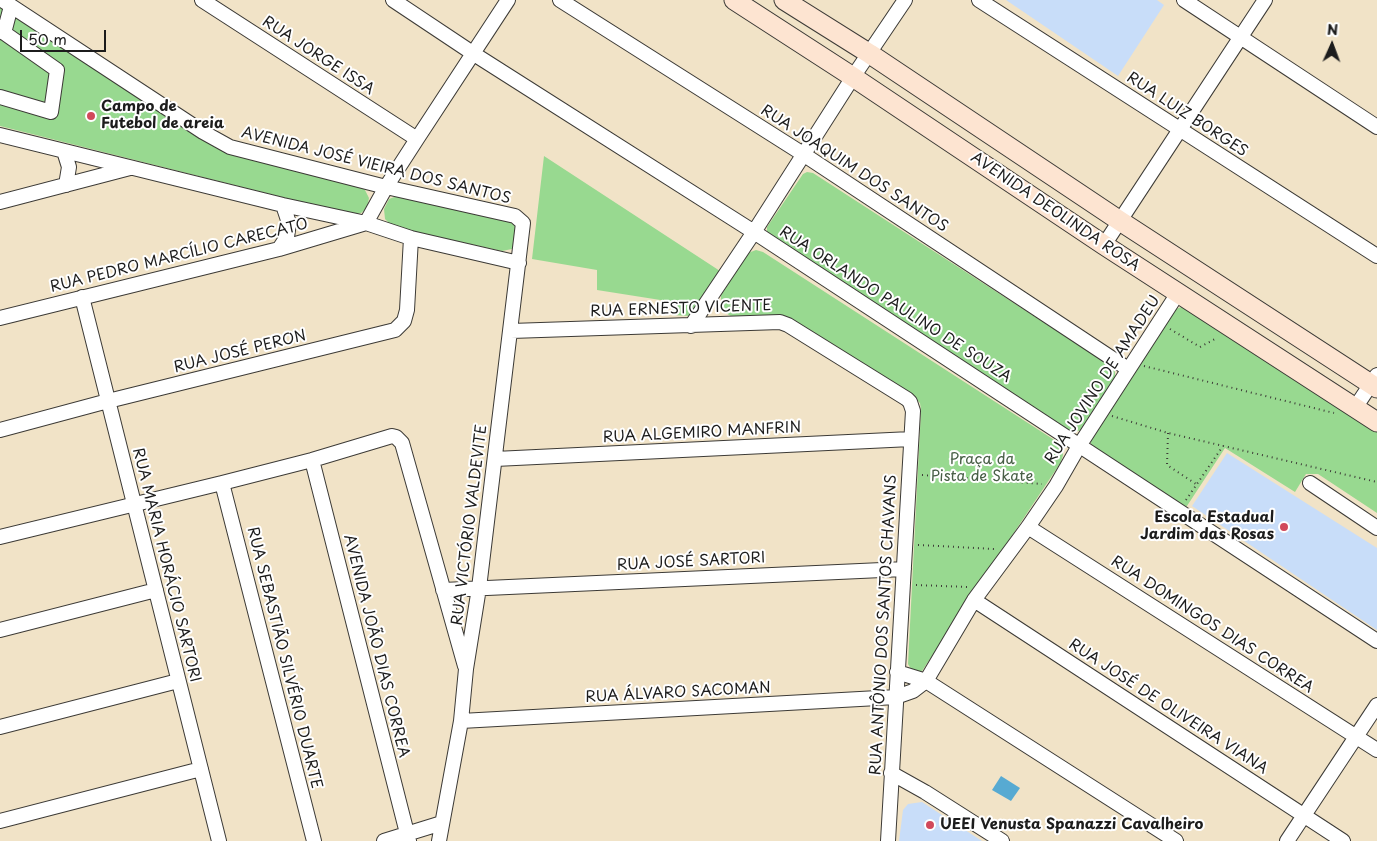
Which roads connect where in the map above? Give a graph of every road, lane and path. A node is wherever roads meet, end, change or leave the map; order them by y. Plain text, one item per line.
1 (202, 0) edge
2 (393, 0) edge
3 (508, 0) edge
4 (560, 0) edge
5 (734, 0) edge
6 (784, 0) edge
7 (905, 0) edge
8 (979, 0) edge
9 (1184, 0) edge
10 (1265, 0) edge
11 (6, 5) edge
12 (2, 32) edge
13 (1241, 37) junction
14 (474, 54) junction
15 (870, 54) junction
16 (853, 77) junction
17 (0, 98) edge
18 (1377, 126) edge
19 (1180, 129) junction
20 (0, 135) edge
21 (417, 139) junction
22 (64, 151) junction
23 (803, 154) junction
24 (132, 168) junction
25 (66, 185) junction
26 (386, 187) junction
27 (0, 202) edge
28 (283, 205) junction
29 (515, 216) joint
30 (1120, 221) junction
31 (366, 223) junction
32 (754, 232) junction
33 (411, 238) junction
34 (1104, 245) junction
35 (279, 249) junction
36 (1377, 256) edge
37 (519, 263) junction
38 (1178, 293) junction
39 (82, 297) junction
40 (0, 318) edge
41 (1159, 322) junction
42 (691, 326) junction
43 (1233, 329) junction
44 (510, 331) junction
45 (1130, 366) junction
46 (1375, 383) edge
47 (108, 401) junction
48 (913, 411) joint
49 (1347, 411) junction
50 (1100, 413) junction
51 (1377, 422) edge
52 (0, 430) edge
53 (1168, 433) junction
54 (911, 440) junction
55 (1079, 446) junction
56 (1222, 446) junction
57 (495, 459) junction
58 (312, 460) junction
59 (909, 474) junction
60 (1377, 482) edge
61 (222, 483) junction
62 (1310, 483) dead end
63 (1196, 484) junction
64 (1056, 486) junction
65 (134, 503) junction
66 (1178, 512) junction
67 (1028, 527) junction
68 (1377, 528) edge
69 (0, 537) edge
70 (906, 544) junction
71 (1010, 550) junction
72 (904, 569) junction
73 (903, 585) junction
74 (480, 588) junction
75 (983, 588) junction
76 (156, 590) junction
77 (442, 590) junction
78 (974, 600) junction
79 (0, 630) edge
80 (1377, 642) edge
81 (466, 669) junction
82 (897, 672) junction
83 (178, 680) junction
84 (926, 681) junction
85 (896, 697) junction
86 (1377, 705) edge
87 (461, 721) junction
88 (0, 727) edge
89 (1356, 737) junction
90 (1377, 750) edge
91 (201, 769) junction
92 (891, 773) junction
93 (1304, 816) junction
94 (0, 821) edge
95 (442, 823) junction
96 (408, 838) edge
97 (219, 841) edge
98 (314, 841) edge
99 (384, 841) edge
100 (439, 841) edge
101 (888, 841) edge
102 (1002, 841) edge
103 (1176, 841) edge
104 (1287, 841) edge
105 (1343, 841) edge

1 - 21 street, RUA JORGE ISSA
2 - 14 street, RUA ORLANDO PAULINO DE SOUZA
3 - 14 street
4 - 23 street, RUA JOAQUIM DOS SANTOS
5 - 16 street, AVENIDA DEOLINDA ROSA
6 - 15 street, AVENIDA DEOLINDA ROSA
7 - 15 street
8 - 19 street, RUA LUIZ BORGES
9 - 13 street
10 - 13 street
11 - 12 street
11 - 26 street, AVENIDA JOSÉ VIEIRA DOS SANTOS
12 - 17 street
13 - 18 street
13 - 19 street
14 - 21 street
14 - 32 street, RUA ORLANDO PAULINO DE SOUZA
15 - 16 street
15 - 30 street, AVENIDA DEOLINDA ROSA
16 - 23 street
16 - 34 street, AVENIDA DEOLINDA ROSA
19 - 30 street
19 - 36 street, RUA LUIZ BORGES
20 - 22 street
21 - 26 street
22 - 24 street
22 - 25 street
23 - 32 street
23 - 45 street, RUA JOAQUIM DOS SANTOS
24 - 25 street
24 - 28 street
25 - 27 street
26 - 29 street, AVENIDA JOSÉ VIEIRA DOS SANTOS
26 - 31 street
28 - 31 street
28 - 35 street
29 - 37 street, RUA VICTÓRIO VALDEVITE
30 - 34 street
30 - 46 street, AVENIDA DEOLINDA ROSA
31 - 33 street
31 - 35 street, RUA PEDRO MARCÍLIO CARECATO
32 - 42 street
32 - 55 street, RUA ORLANDO PAULINO DE SOUZA
33 - 37 street
33 - 47 street, RUA JOSÉ PERON
34 - 38 street, AVENIDA DEOLINDA ROSA
35 - 39 street, RUA PEDRO MARCÍLIO CARECATO
37 - 44 street, RUA VICTÓRIO VALDEVITE
38 - 41 street, RUA JOVINO DE AMADEU
38 - 43 street, AVENIDA DEOLINDA ROSA
39 - 40 street, RUA PEDRO MARCÍLIO CARECATO
39 - 47 street, RUA MARIA HORÁCIO SARTORI
41 - 43 path
41 - 45 street, RUA JOVINO DE AMADEU
42 - 44 street, RUA ERNESTO VICENTE
42 - 48 street, RUA ERNESTO VICENTE
43 - 49 street, AVENIDA DEOLINDA ROSA
44 - 57 street, RUA VICTÓRIO VALDEVITE
45 - 49 path
45 - 50 street, RUA JOVINO DE AMADEU
46 - 49 street
47 - 52 street, RUA JOSÉ PERON
47 - 65 street, RUA MARIA HORÁCIO SARTORI
48 - 54 street, RUA ANTÔNIO DOS SANTOS CHAVANS
49 - 51 street, AVENIDA DEOLINDA ROSA
50 - 53 path
50 - 55 street, RUA JOVINO DE AMADEU
53 - 56 path
53 - 63 path
54 - 57 street, RUA ALGEMIRO MANFRIN
54 - 59 street, RUA ANTÔNIO DOS SANTOS CHAVANS
55 - 64 street, RUA JOVINO DE AMADEU
55 - 66 street, RUA ORLANDO PAULINO DE SOUZA
56 - 60 path
56 - 63 path
57 - 74 street, RUA VICTÓRIO VALDEVITE
58 - 61 street
58 - 77 street
58 - 96 street, AVENIDA JOÃO DIAS CORREA
59 - 64 path
59 - 70 street, RUA ANTÔNIO DOS SANTOS CHAVANS
61 - 65 street
61 - 98 street, RUA SEBASTIÃO SILVÉRIO DUARTE
62 - 68 street
63 - 66 path
64 - 67 street, RUA JOVINO DE AMADEU
65 - 69 street
65 - 76 street, RUA MARIA HORÁCIO SARTORI
66 - 80 street, RUA ORLANDO PAULINO DE SOUZA
67 - 71 street, RUA JOVINO DE AMADEU
67 - 89 street, RUA DOMINGOS DIAS CORREA
70 - 71 path
70 - 72 street, RUA ANTÔNIO DOS SANTOS CHAVANS
71 - 75 street, RUA JOVINO DE AMADEU
72 - 73 street, RUA ANTÔNIO DOS SANTOS CHAVANS
72 - 74 street, RUA JOSÉ SARTORI
73 - 75 path
73 - 82 street, RUA ANTÔNIO DOS SANTOS CHAVANS
74 - 77 street, RUA JOSÉ SARTORI
74 - 81 street, RUA VICTÓRIO VALDEVITE
75 - 78 street, RUA JOVINO DE AMADEU
76 - 79 street
76 - 83 street, RUA MARIA HORÁCIO SARTORI
77 - 81 street
78 - 84 street, RUA JOVINO DE AMADEU
78 - 93 street, RUA JOSÉ DE OLIVEIRA VIANA
81 - 87 street, RUA VICTÓRIO VALDEVITE
82 - 84 street
82 - 85 street, RUA ANTÔNIO DOS SANTOS CHAVANS
83 - 88 street
83 - 91 street, RUA MARIA HORÁCIO SARTORI
84 - 85 street, RUA JOVINO DE AMADEU
84 - 103 street
85 - 87 street, RUA ÁLVARO SACOMAN
85 - 92 street, RUA ANTÔNIO DOS SANTOS CHAVANS
86 - 89 street
87 - 95 street, RUA VICTÓRIO VALDEVITE
89 - 90 street, RUA DOMINGOS DIAS CORREA
89 - 93 street
91 - 94 street
91 - 97 street, RUA MARIA HORÁCIO SARTORI
92 - 101 street, RUA ANTÔNIO DOS SANTOS CHAVANS
92 - 102 street
93 - 104 street
93 - 105 street, RUA JOSÉ DE OLIVEIRA VIANA
95 - 96 street
95 - 100 street, RUA VICTÓRIO VALDEVITE
96 - 99 street

